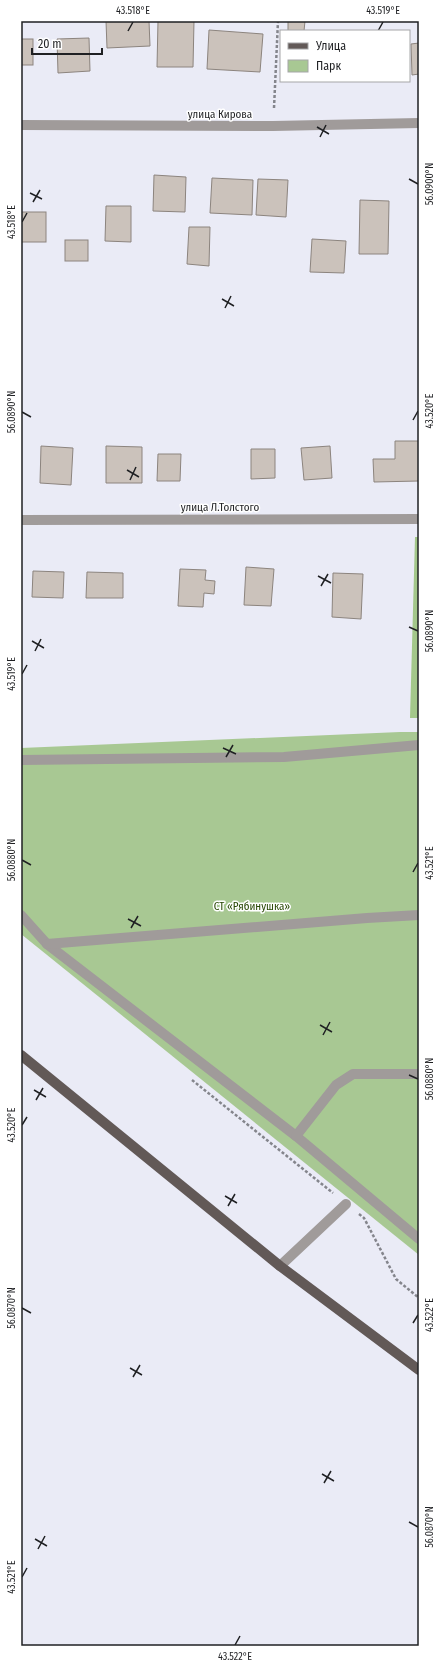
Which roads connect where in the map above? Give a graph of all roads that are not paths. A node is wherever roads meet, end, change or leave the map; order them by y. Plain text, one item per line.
1 (419, 123) edge
2 (21, 125) edge
3 (419, 519) edge
4 (21, 520) edge
5 (419, 745) edge
6 (21, 760) edge
7 (21, 915) edge
8 (419, 915) edge
9 (47, 944) junction
10 (21, 1055) edge
11 (419, 1074) edge
12 (296, 1136) junction
13 (346, 1204) road end
14 (418, 1237) edge
15 (280, 1266) junction
16 (419, 1370) edge

1 - 2 street, улица Кирова
3 - 4 street, улица Л.Толстого
5 - 6 street
7 - 9 street
8 - 9 street
9 - 12 street
10 - 15 main road
11 - 12 street
12 - 14 street
13 - 15 street
15 - 16 main road

